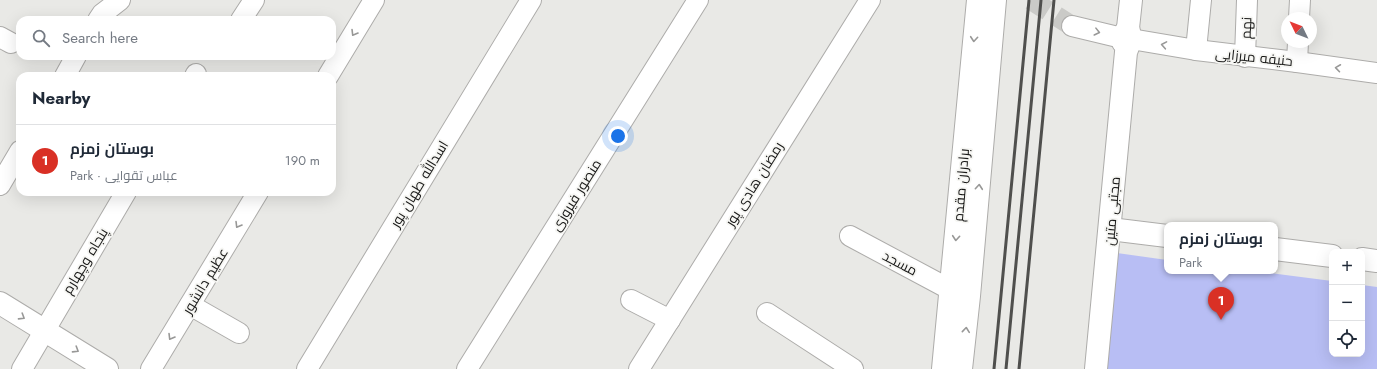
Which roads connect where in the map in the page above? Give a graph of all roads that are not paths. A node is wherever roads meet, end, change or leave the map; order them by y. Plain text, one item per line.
1 (120, 0) edge
2 (254, 0) edge
3 (374, 0) edge
4 (531, 0) edge
5 (698, 0) edge
6 (870, 0) edge
7 (978, 0) edge
8 (995, 0) edge
9 (1131, 0) edge
10 (1200, 0) edge
11 (1247, 0) edge
12 (1300, 0) edge
13 (1299, 12) edge
14 (101, 16) edge
15 (244, 16) edge
16 (1072, 26) tunnel mouth
17 (1127, 39) junction
18 (1298, 48) edge
19 (1196, 50) junction
20 (1245, 57) junction
21 (74, 60) edge
22 (1297, 62) junction
23 (67, 72) edge
24 (330, 72) edge
25 (1377, 73) edge
26 (16, 158) edge
27 (0, 185) edge
28 (124, 196) edge
29 (256, 196) edge
30 (1110, 229) junction
31 (850, 236) dead end
32 (1164, 236) edge
33 (1278, 249) edge
34 (1329, 256) edge
35 (1365, 259) edge
36 (1377, 261) edge
37 (951, 290) junction
38 (631, 300) dead end
39 (0, 303) edge
40 (190, 305) junction
41 (767, 313) dead end
42 (670, 320) junction
43 (45, 331) junction
44 (239, 333) dead end
45 (22, 369) edge
46 (107, 369) edge
47 (152, 369) edge
48 (307, 369) edge
49 (468, 369) edge
50 (639, 369) edge
51 (853, 369) edge
52 (943, 369) edge
53 (962, 369) edge
54 (1096, 369) edge

1 - 14 street
2 - 15 street
3 -> 24 street
4 - 48 street, اسدالله طهان پور
5 - 49 street, منصور فیروزی
6 - 42 street, رمضان هادی پور
7 -> 37 main road, برادران مقدم
53 -> 8 main road, برادران مقدم
9 - 17 main road, مجتبی متین
10 - 19 street
11 - 20 street, نهم
12 - 13 street
16 -> 17 street, حنیفه میرزایی
19 -> 17 street, حنیفه میرزایی
17 - 30 main road, مجتبی متین
18 - 22 street
19 - 20 street, حنیفه میرزایی
20 - 22 street, حنیفه میرزایی
21 - 23 street
25 -> 22 street, حنیفه میرزایی
26 - 27 street
28 - 43 street, پنجاه وچهارم
29 -> 40 street, عظیم دانشور
30 - 32 main road
30 - 54 main road, مجتبی متین
31 - 37 street, مسجد
33 - 34 main road
35 - 36 main road
37 - 52 main road, برادران مقدم
38 - 42 street
39 -> 43 main road
40 - 44 street
40 -> 47 street, عظیم دانشور
41 - 51 street
42 - 50 street, رمضان هادی پور
43 - 45 street, پنجاه وچهارم
43 -> 46 main road

